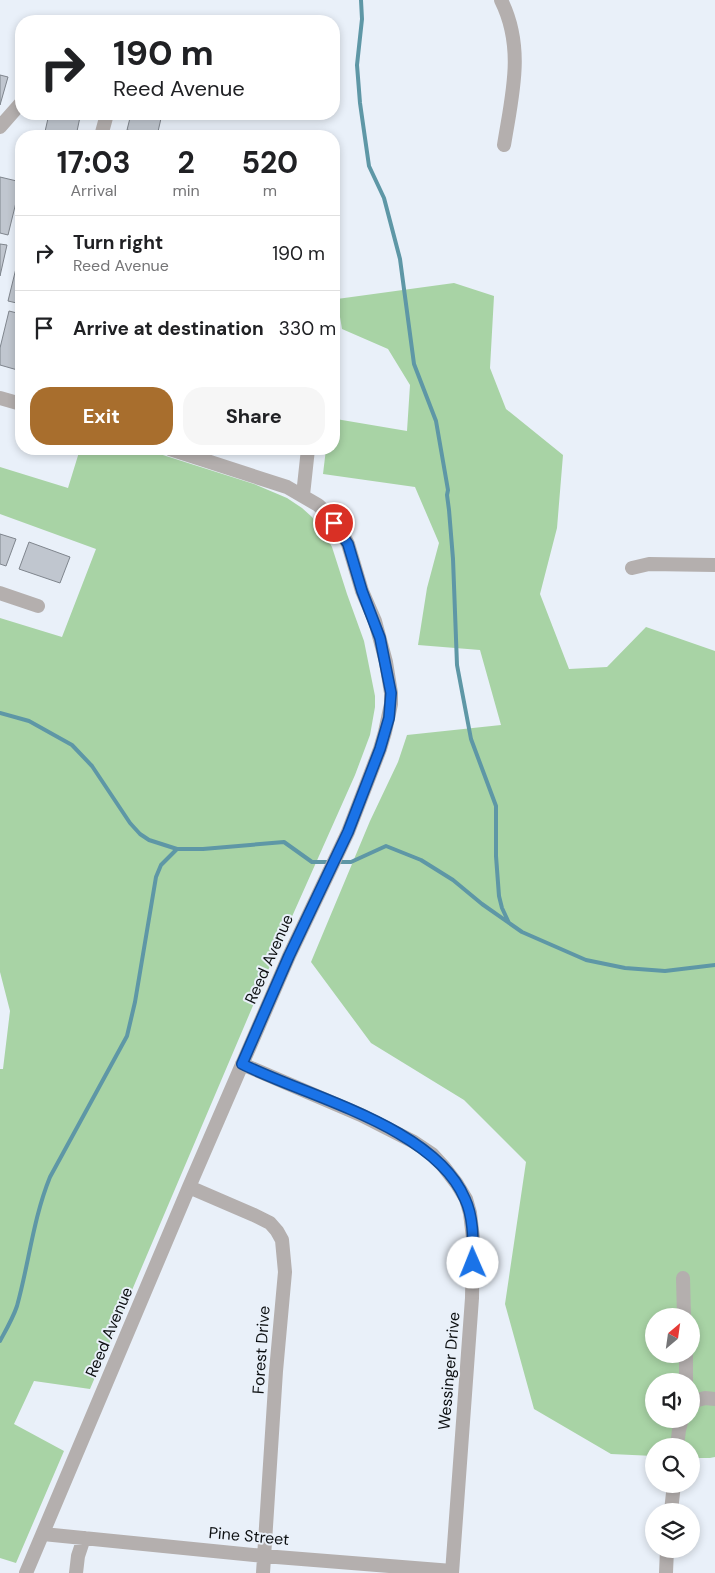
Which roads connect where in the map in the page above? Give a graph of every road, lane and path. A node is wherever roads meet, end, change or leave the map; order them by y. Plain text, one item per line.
1 (501, 0) edge
2 (15, 110) edge
3 (0, 127) edge
4 (504, 146) dead end
5 (0, 398) edge
6 (15, 402) edge
7 (189, 455) edge
8 (307, 455) edge
9 (302, 495) junction
10 (715, 565) edge
11 (632, 568) dead end
12 (0, 593) edge
13 (38, 606) dead end
14 (242, 1064) junction
15 (189, 1187) junction
16 (683, 1278) dead end
17 (684, 1308) edge
18 (700, 1399) edge
19 (715, 1399) edge
20 (43, 1534) junction
21 (84, 1538) junction
22 (264, 1556) junction
23 (667, 1558) edge
24 (452, 1572) edge
25 (26, 1573) edge
26 (76, 1573) edge
27 (263, 1573) edge
28 (666, 1573) edge

1 - 4 street
2 - 3 street
5 - 6 street
7 - 9 street, Reed Avenue
8 - 9 street
9 - 14 street, Reed Avenue
10 - 11 street
12 - 13 street
14 - 15 street, Reed Avenue
14 - 24 street, Wessinger Drive
15 - 20 street, Reed Avenue
15 - 22 street, Forest Drive
16 - 17 street
18 - 19 street
20 - 21 street, Pine Street
20 - 25 street, Reed Avenue
21 - 22 street, Pine Street
21 - 26 street
22 - 24 street, Pine Street
22 - 27 street, Forest Drive
23 - 28 street

